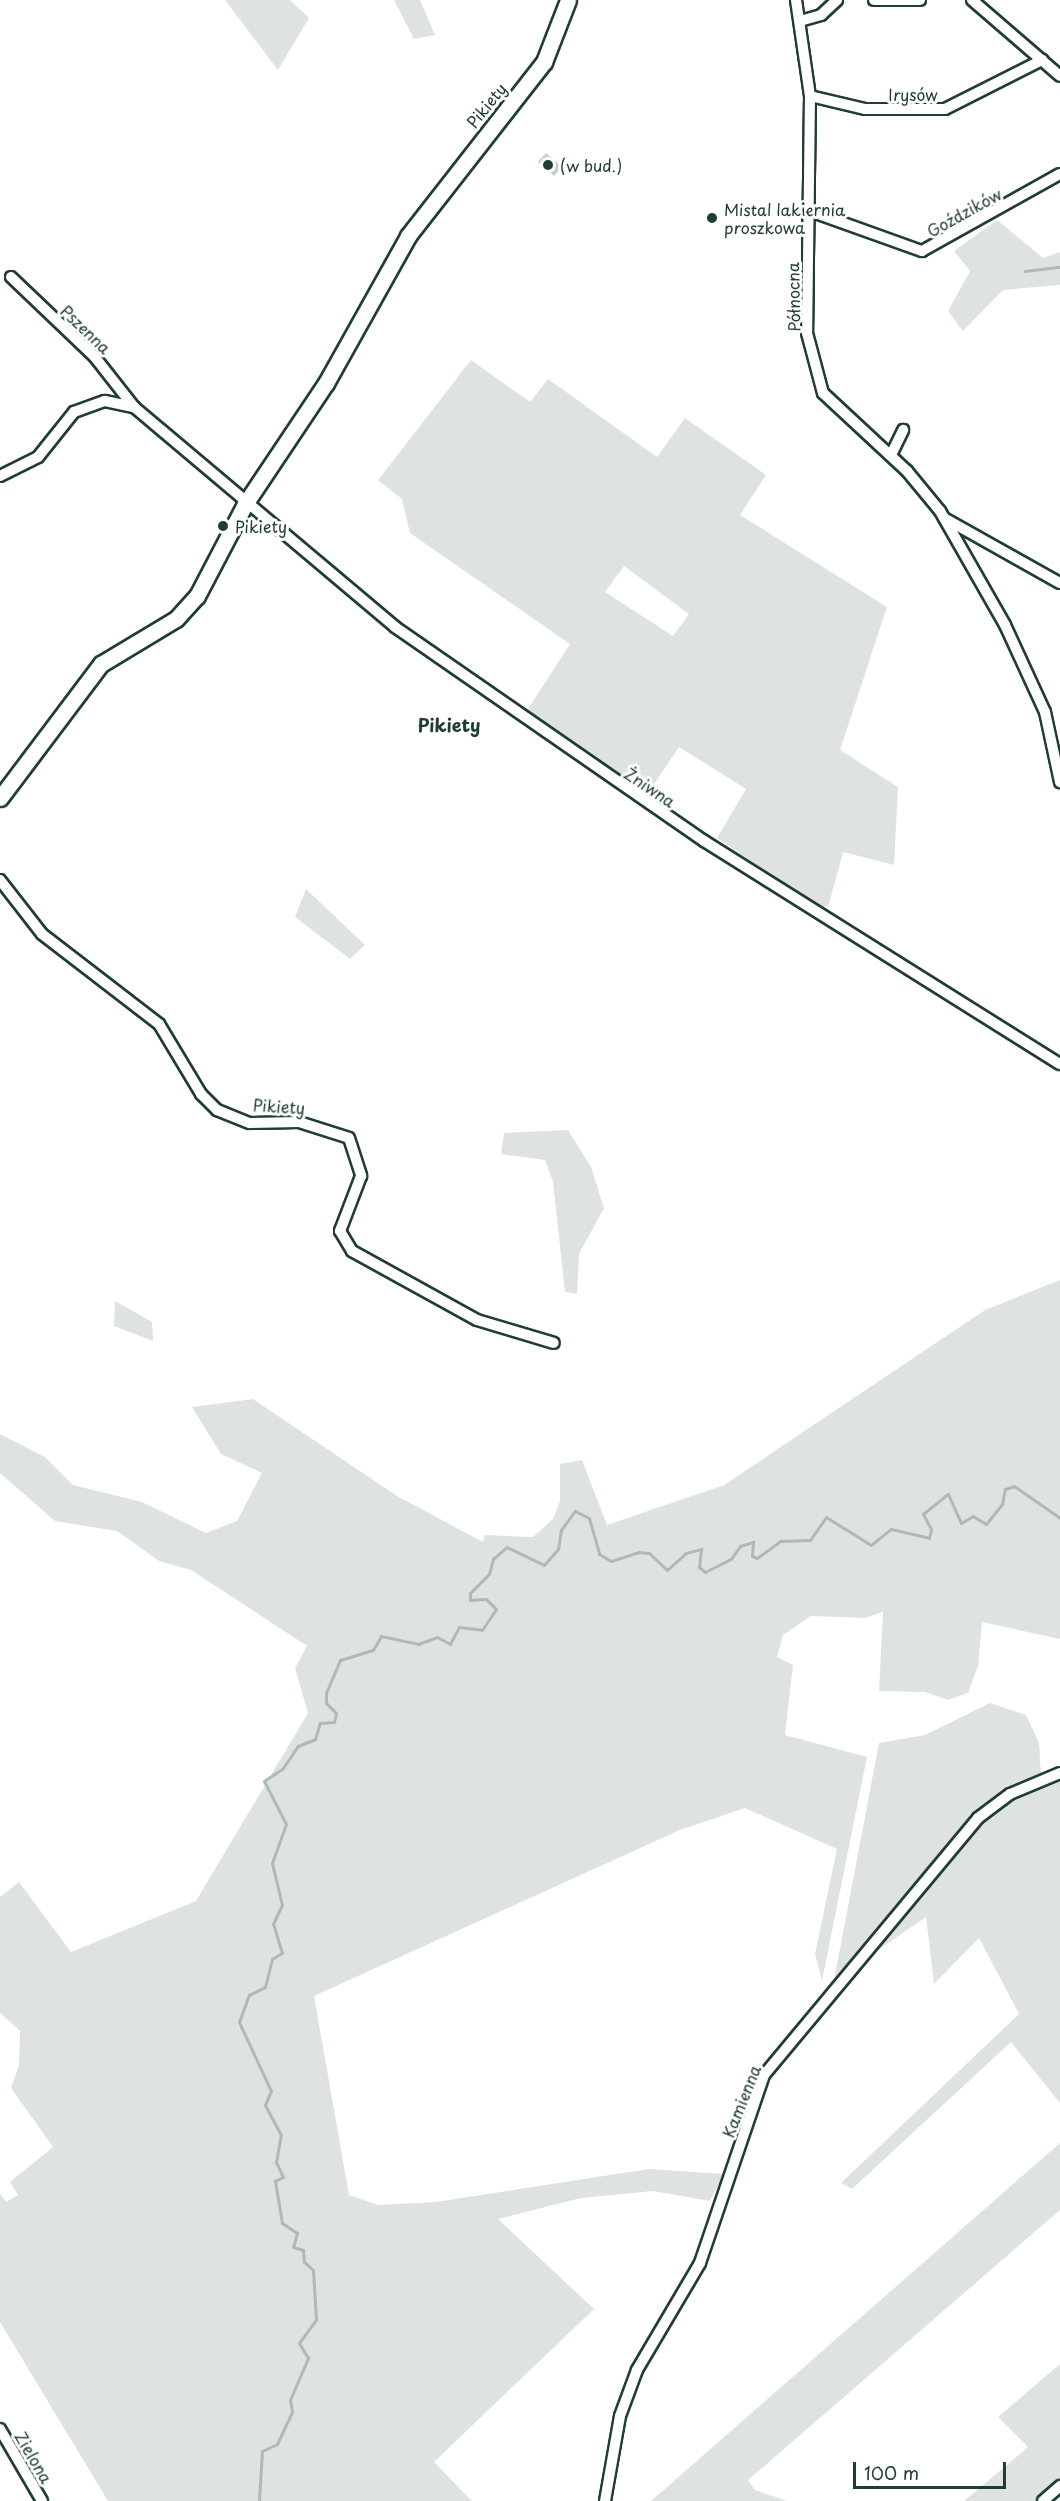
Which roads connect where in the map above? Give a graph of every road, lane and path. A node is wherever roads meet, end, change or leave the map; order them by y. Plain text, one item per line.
1 (568, 0) edge
2 (796, 0) edge
3 (837, 0) edge
4 (874, 0) edge
5 (921, 0) edge
6 (972, 0) edge
7 (800, 21) junction
8 (1042, 60) junction
9 (1060, 76) edge
10 (810, 96) junction
11 (1060, 174) edge
12 (810, 212) junction
13 (11, 277) dead end
14 (134, 407) junction
15 (903, 430) dead end
16 (891, 455) junction
17 (0, 476) edge
18 (245, 504) junction
19 (944, 518) junction
20 (1060, 584) edge
21 (1060, 782) edge
22 (0, 798) edge
23 (0, 880) edge
24 (1060, 1064) edge
25 (554, 1343) dead end
26 (1060, 1773) edge
27 (0, 2429) edge
28 (1060, 2486) edge
29 (42, 2501) edge
30 (605, 2501) edge
31 (1044, 2501) edge

1 - 18 street, Pikiety
2 - 7 street, Północna
3 - 7 street
4 - 5 street
6 - 8 street
7 - 10 street, Północna
8 - 9 street
8 - 10 street, Irysów
10 - 12 street, Północna
11 - 12 street, Goździków
12 - 16 street, Północna
13 - 14 street, Pszenna
14 - 17 street, Pszenna
14 - 18 street, Pszenna
15 - 16 street
16 - 19 street, Północna
18 - 22 street, Pikiety
18 - 24 street, Żniwna
19 - 20 street
19 - 21 street, Północna
23 - 25 street, Pikiety
26 - 30 street, Kamienna
27 - 29 street, Zielona
28 - 31 street

